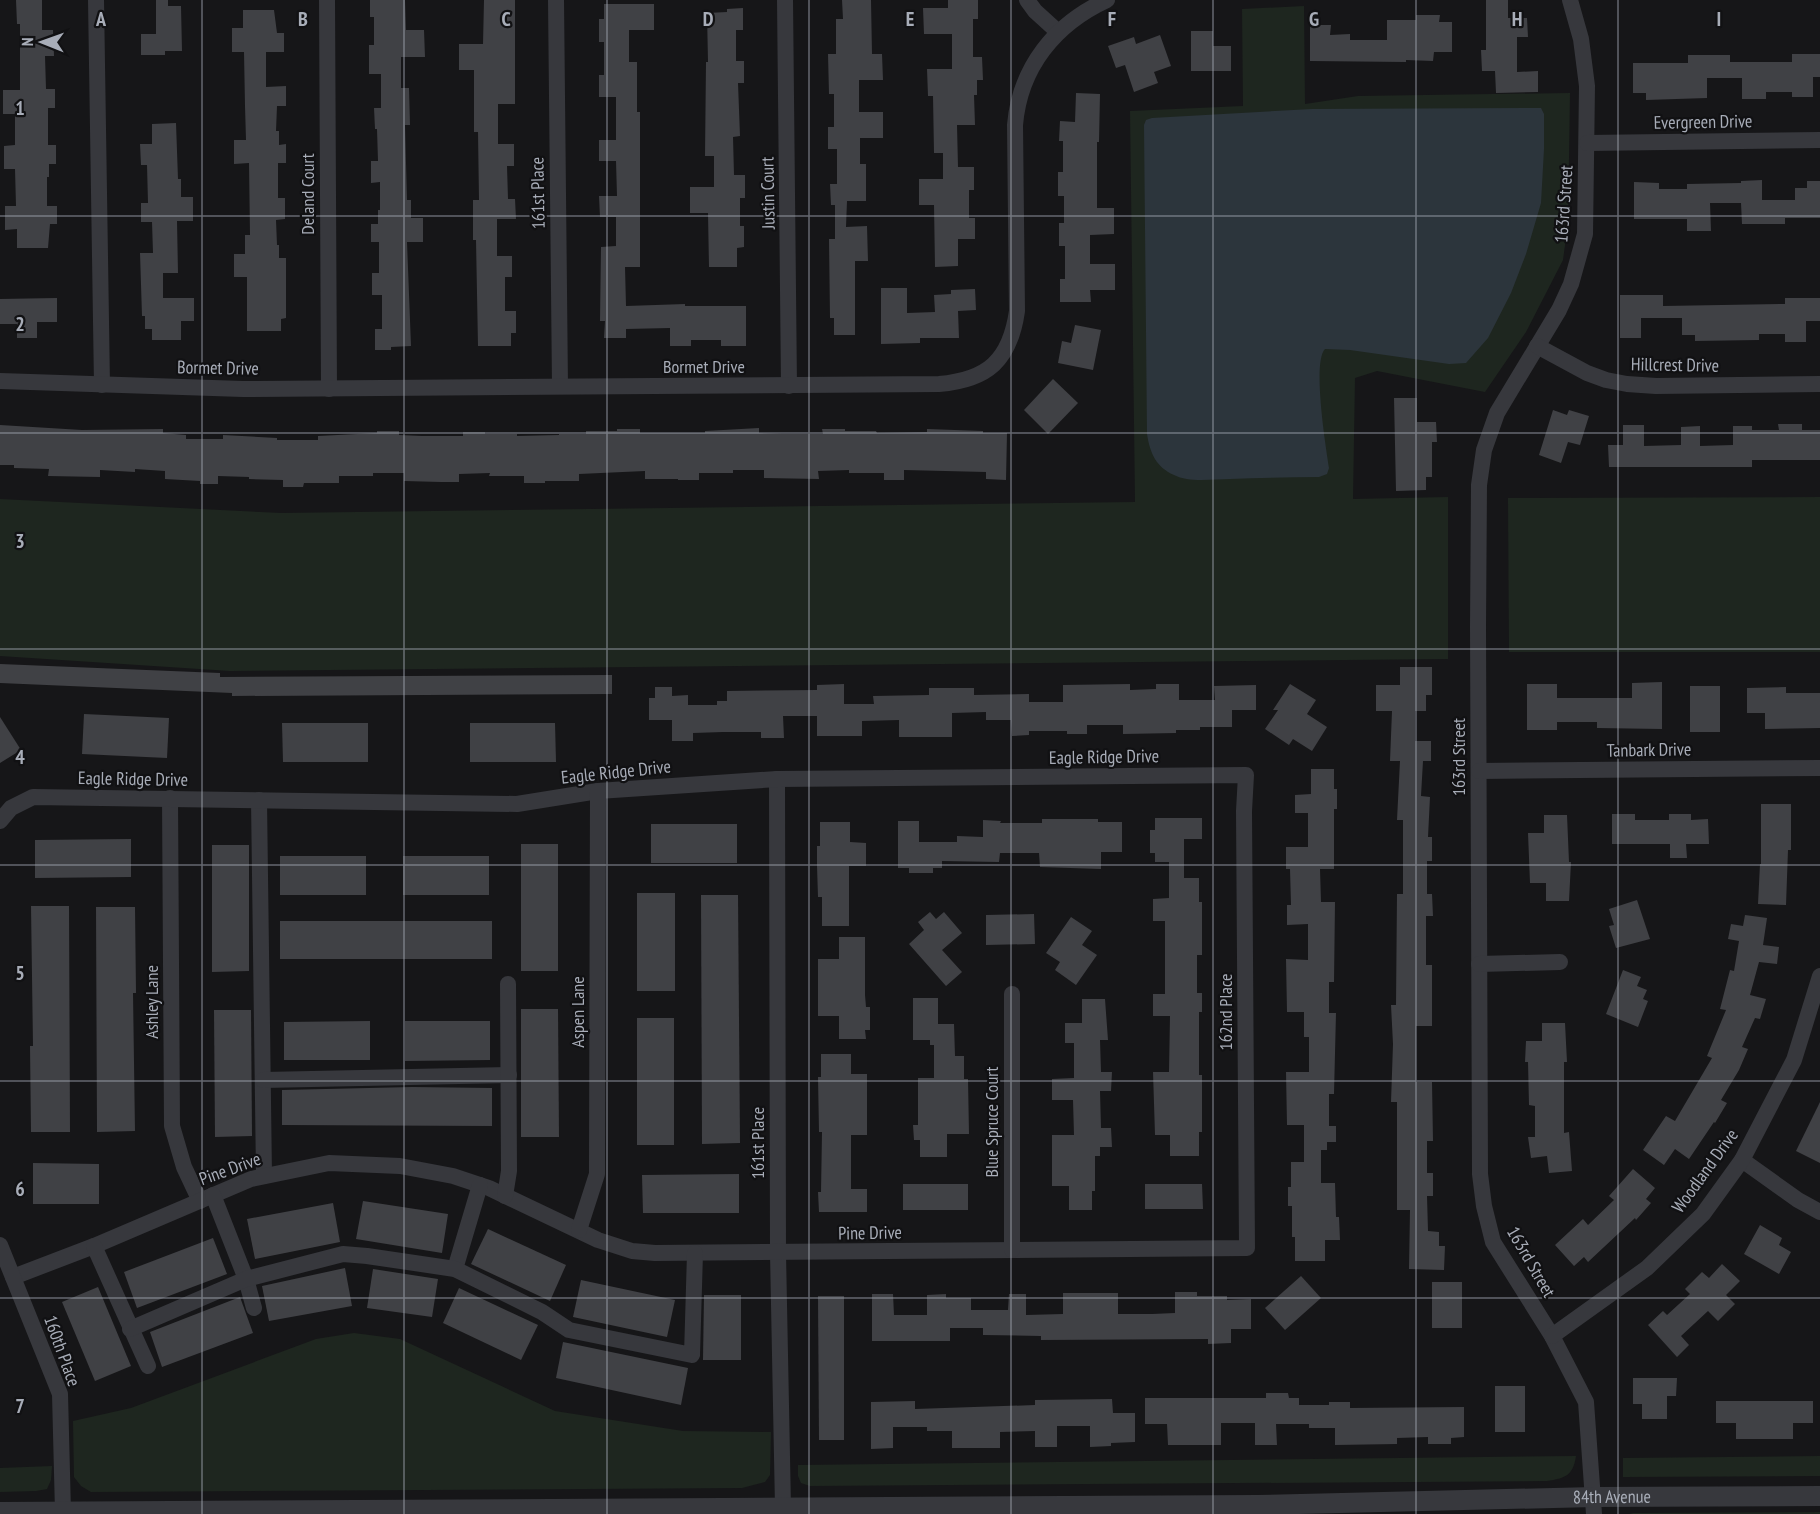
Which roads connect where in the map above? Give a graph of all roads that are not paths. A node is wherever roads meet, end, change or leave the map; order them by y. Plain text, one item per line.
1 (96, 0) edge
2 (327, 0) edge
3 (556, 0) edge
4 (785, 0) edge
5 (1027, 0) edge
6 (1107, 0) edge
7 (1570, 0) edge
8 (1057, 31) junction
9 (1820, 140) edge
10 (1587, 143) junction
11 (1538, 346) junction
12 (0, 381) edge
13 (1820, 384) edge
14 (102, 385) junction
15 (560, 386) junction
16 (789, 386) junction
17 (329, 388) junction
18 (1820, 768) edge
19 (1479, 771) junction
20 (1246, 775) joint
21 (777, 779) junction
22 (598, 792) junction
23 (170, 798) junction
24 (259, 800) junction
25 (0, 821) edge
26 (1560, 962) dead end
27 (1479, 964) junction
28 (1820, 976) edge
29 (508, 984) dead end
30 (1012, 994) dead end
31 (508, 1075) junction
32 (263, 1080) junction
33 (1742, 1160) junction
34 (264, 1176) junction
35 (480, 1185) junction
36 (505, 1196) junction
37 (206, 1198) junction
38 (1820, 1212) edge
39 (579, 1230) junction
40 (0, 1245) edge
41 (94, 1246) junction
42 (1247, 1248) joint
43 (1012, 1250) junction
44 (695, 1253) junction
45 (778, 1253) junction
46 (455, 1269) junction
47 (13, 1277) junction
48 (246, 1279) junction
49 (254, 1308) dead end
50 (130, 1329) junction
51 (1552, 1336) junction
52 (148, 1366) dead end
53 (1820, 1496) edge
54 (1594, 1506) edge
55 (783, 1507) junction
56 (963, 1510) edge
57 (0, 1512) edge
58 (63, 1512) junction
59 (367, 1512) edge

1 - 14 street
2 - 17 street, Deland Court
3 - 15 street, 161st Place
4 - 16 street, Justin Court
5 - 8 street
6 - 8 street, Bormet Drive
7 - 10 street, 163rd Street
8 - 16 street, Bormet Drive
9 - 10 street, Evergreen Drive
10 - 11 street, 163rd Street
11 - 13 street, Hillcrest Drive
11 - 19 street, 163rd Street
12 - 14 street, Bormet Drive
14 - 17 street, Bormet Drive
15 - 16 street, Bormet Drive
15 - 17 street, Bormet Drive
18 - 19 street, Tanbark Drive
19 - 27 street, 163rd Street
20 - 21 street, Eagle Ridge Drive
20 - 42 street, 162nd Place
21 - 22 street, Eagle Ridge Drive
21 - 45 street, 161st Place
22 - 24 street, Eagle Ridge Drive
22 - 39 street, Aspen Lane
23 - 24 street, Eagle Ridge Drive
23 - 25 street, Eagle Ridge Drive
23 - 37 street, Ashley Lane
24 - 32 street
26 - 27 street
27 - 51 street, 163rd Street
28 - 33 street, Woodland Drive
29 - 31 street
30 - 43 street, Blue Spruce Court
31 - 32 street
31 - 36 street
32 - 34 street
33 - 38 street
33 - 51 street, Woodland Drive
34 - 35 street, Pine Drive
34 - 37 street, Pine Drive
35 - 36 street, Pine Drive
35 - 46 street
36 - 39 street, Pine Drive
37 - 41 street, Pine Drive
37 - 48 street, Ashley Lane
39 - 44 street, Pine Drive
40 - 47 street, 160th Place
41 - 47 street, Pine Drive
41 - 50 street
42 - 43 street, Pine Drive
43 - 45 street, Pine Drive
44 - 45 street, Pine Drive
44 - 46 street
45 - 55 street, 161st Place
46 - 48 street
47 - 58 street, 160th Place
48 - 49 street, Ashley Lane
48 - 50 street
50 - 52 street
51 - 54 street, 163rd Street
53 - 54 street, 84th Avenue
54 - 56 street, 84th Avenue
55 - 56 street, 84th Avenue
55 - 59 street, 84th Avenue
57 - 58 street, 84th Avenue
58 - 59 street, 84th Avenue

